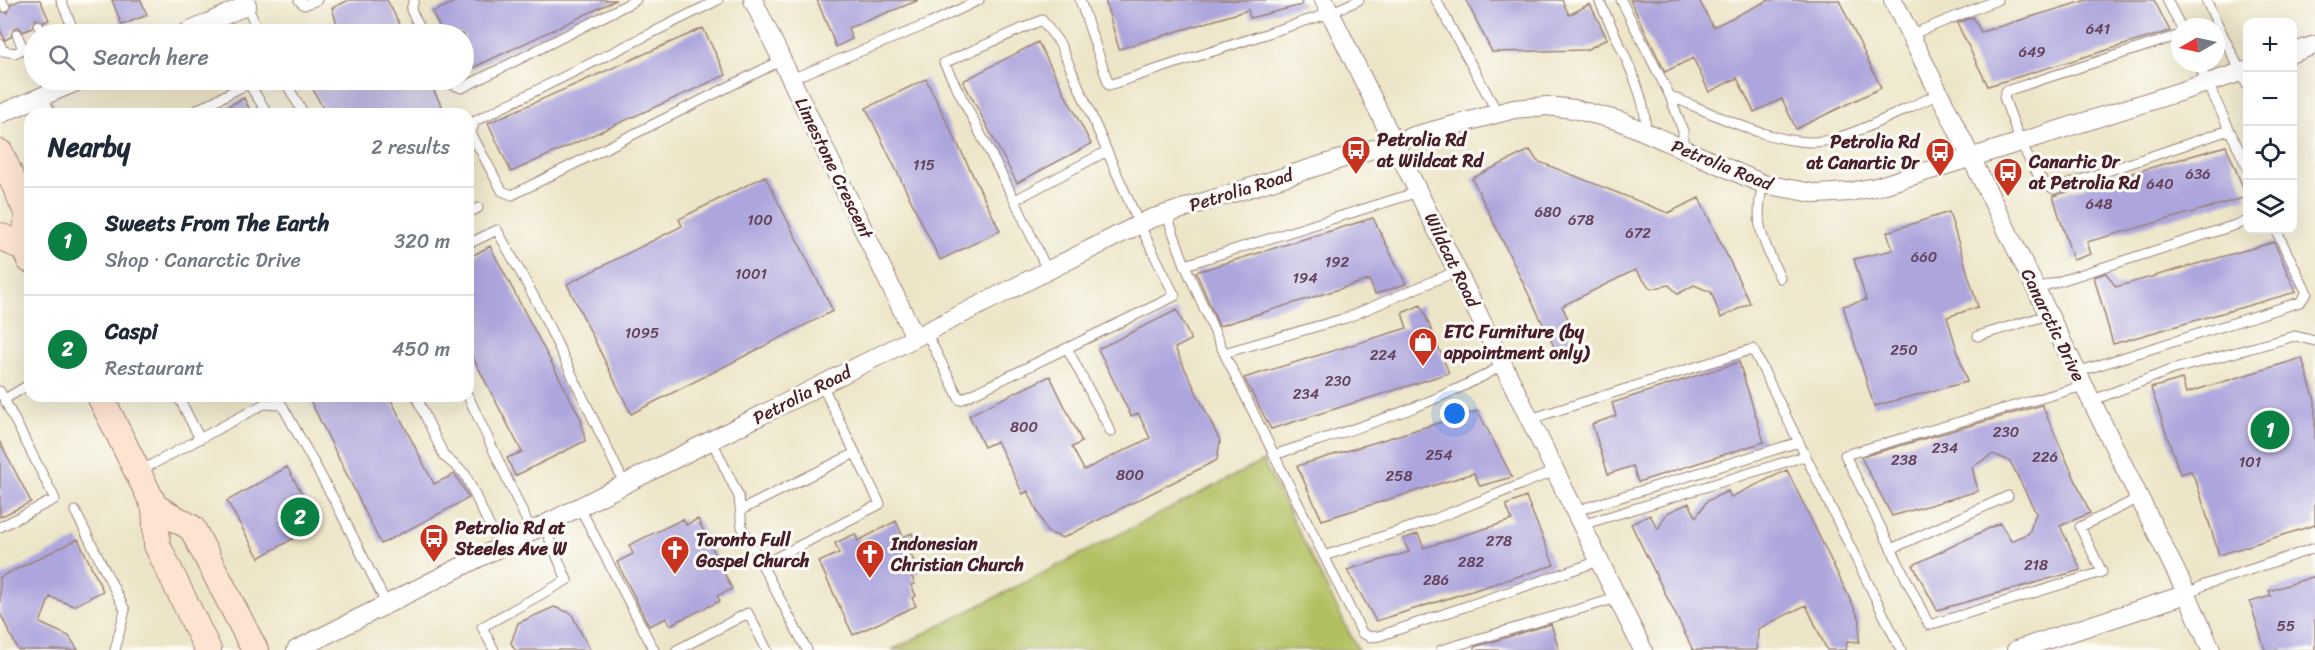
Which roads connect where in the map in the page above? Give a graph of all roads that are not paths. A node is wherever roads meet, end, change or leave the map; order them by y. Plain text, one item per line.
1 (61, 0) edge
2 (298, 0) edge
3 (316, 0) edge
4 (414, 0) edge
5 (636, 0) edge
6 (718, 0) edge
7 (753, 0) edge
8 (979, 0) edge
9 (1080, 0) edge
10 (1359, 0) edge
11 (1436, 0) edge
12 (1599, 0) edge
13 (1621, 0) edge
14 (1893, 0) edge
15 (1997, 0) edge
16 (2167, 0) edge
17 (2206, 0) edge
18 (246, 3) edge
19 (1327, 6) edge
20 (2176, 18) edge
21 (71, 24) edge
22 (215, 24) edge
23 (255, 24) edge
24 (418, 24) edge
25 (17, 34) dead end
26 (1910, 35) junction
27 (2171, 38) edge
28 (0, 44) edge
29 (2315, 45) edge
30 (23, 49) joint
31 (2297, 51) edge
32 (782, 60) junction
33 (2202, 72) edge
34 (2243, 72) edge
35 (2243, 76) edge
36 (791, 79) junction
37 (474, 82) edge
38 (2207, 84) junction
39 (55, 90) edge
40 (232, 90) edge
41 (253, 90) edge
42 (290, 90) edge
43 (1939, 94) junction
44 (42, 95) junction
45 (1670, 96) junction
46 (48, 108) edge
47 (200, 108) edge
48 (264, 108) edge
49 (300, 108) edge
50 (1497, 112) junction
51 (0, 114) edge
52 (474, 124) edge
53 (2229, 130) junction
54 (1644, 131) junction
55 (474, 139) edge
56 (1394, 142) junction
57 (2021, 142) junction
58 (1683, 150) junction
59 (1107, 151) junction
60 (0, 153) edge
61 (1969, 156) junction
62 (2243, 160) edge
63 (1763, 184) junction
64 (1418, 192) junction
65 (1015, 200) junction
66 (24, 205) edge
67 (478, 208) dead end
68 (474, 210) edge
69 (1166, 213) junction
70 (2243, 222) edge
71 (1138, 224) junction
72 (2278, 234) edge
73 (0, 236) edge
74 (474, 241) edge
75 (24, 252) edge
76 (1185, 265) junction
77 (1047, 270) junction
78 (1457, 271) junction
79 (1780, 278) dead end
80 (2035, 289) junction
81 (2048, 315) junction
82 (920, 334) junction
83 (1978, 336) dead end
84 (2315, 341) edge
85 (1066, 348) junction
86 (1224, 353) junction
87 (1503, 365) junction
88 (822, 385) junction
89 (2084, 387) junction
90 (24, 388) edge
91 (103, 402) edge
92 (181, 402) edge
93 (419, 402) edge
94 (471, 402) edge
95 (3, 403) edge
96 (1530, 419) junction
97 (1111, 432) dead end
98 (200, 439) junction
99 (712, 441) junction
100 (1798, 442) junction
101 (855, 453) junction
102 (1274, 455) junction
103 (1805, 456) junction
104 (1555, 471) junction
105 (138, 472) junction
106 (625, 485) junction
107 (2008, 496) dead end
108 (2139, 498) junction
109 (155, 507) junction
110 (580, 508) junction
111 (741, 510) junction
112 (75, 511) dead end
113 (1578, 518) junction
114 (0, 527) edge
115 (538, 529) junction
116 (500, 548) junction
117 (2315, 548) edge
118 (1892, 549) junction
119 (1324, 556) junction
120 (1599, 561) junction
121 (762, 565) junction
122 (2187, 594) junction
123 (1617, 598) junction
124 (387, 605) junction
125 (115, 650) edge
126 (207, 650) edge
127 (255, 650) edge
128 (296, 650) edge
129 (494, 650) edge
130 (654, 650) edge
131 (676, 650) edge
132 (767, 650) edge
133 (807, 650) edge
134 (1441, 650) edge
135 (1643, 650) edge
136 (1901, 650) edge
137 (2016, 650) edge
138 (2211, 650) edge

1 - 21 lane
2 - 3 lane
4 - 24 lane
5 - 37 lane
6 - 52 lane
7 - 32 street, Limestone Crescent
8 - 36 lane
9 - 19 lane
10 - 19 lane
11 - 50 lane
12 - 54 lane
13 - 45 lane
14 - 26 street, Canarctic Drive
15 - 26 lane
16 - 20 lane
17 - 34 lane
18 - 22 street
18 - 23 lane
19 - 56 street, Wildcat Road
25 - 30 lane
26 - 43 street, Canarctic Drive
27 - 57 lane
28 - 30 lane
29 - 31 street
32 - 36 street, Limestone Crescent
32 - 55 lane
33 - 38 lane
35 - 38 street, Petrolia Road
36 - 82 street, Limestone Crescent
38 - 53 lane
38 - 57 street, Petrolia Road
39 - 44 street
40 - 47 lane
41 - 48 lane
42 - 49 lane
43 - 45 lane
43 - 61 street, Canarctic Drive
44 - 46 lane
44 - 51 street
45 - 58 lane
50 - 54 street, Petrolia Road
50 - 56 street, Petrolia Road
53 - 57 lane
53 - 62 lane
54 - 58 street, Petrolia Road
56 - 64 street, Wildcat Road
56 - 69 street, Petrolia Road
57 - 61 street, Petrolia Road
58 - 63 street, Petrolia Road
59 - 65 lane
59 - 65 lane
59 - 71 lane
60 - 66 main road
61 - 63 street, Petrolia Road
61 - 80 street, Canarctic Drive
63 - 79 lane
64 - 76 lane
64 - 78 street, Wildcat Road
65 - 77 lane
67 - 68 lane
69 - 71 street, Petrolia Road
69 - 76 lane
70 - 80 lane
71 - 77 street, Petrolia Road
71 - 85 lane
72 - 89 lane
73 - 75 main road
74 - 106 lane
76 - 86 lane
77 - 82 street, Petrolia Road
78 - 86 lane
78 - 87 street, Wildcat Road
80 - 81 street, Canarctic Drive
81 - 83 lane
81 - 89 street, Canarctic Drive
82 - 85 lane
82 - 88 street, Petrolia Road
84 - 89 lane
85 - 97 lane
86 - 102 lane
87 - 96 street, Wildcat Road
87 - 102 lane
88 - 99 street, Petrolia Road
88 - 101 lane
89 - 108 street, Canarctic Drive
89 - 118 lane
90 - 95 lane
91 - 105 main road
92 - 98 lane
93 - 116 lane
94 - 115 lane
95 - 114 lane
96 - 100 lane
96 - 104 street, Wildcat Road
98 - 105 lane
98 - 124 lane
99 - 106 street, Petrolia Road
99 - 111 lane
100 - 103 lane
100 - 113 lane
101 - 111 lane
101 - 121 lane
102 - 119 lane
103 - 113 lane
103 - 136 lane
104 - 113 street, Wildcat Road
104 - 119 lane
105 - 109 main road
106 - 110 street, Petrolia Road
107 - 118 lane
108 - 118 lane
108 - 122 street, Canarctic Drive
109 - 126 main road
109 - 127 main road
110 - 115 street, Petrolia Road
110 - 130 lane
111 - 121 lane
112 - 125 lane
113 - 120 street, Wildcat Road
115 - 116 street, Petrolia Road
115 - 129 lane
116 - 124 street, Petrolia Road
117 - 122 lane
119 - 120 lane
120 - 123 street, Wildcat Road
121 - 133 lane
122 - 137 street
122 - 138 street, Canarctic Drive
123 - 134 lane
123 - 135 street, Wildcat Road
124 - 128 street, Petrolia Road
131 - 132 lane

